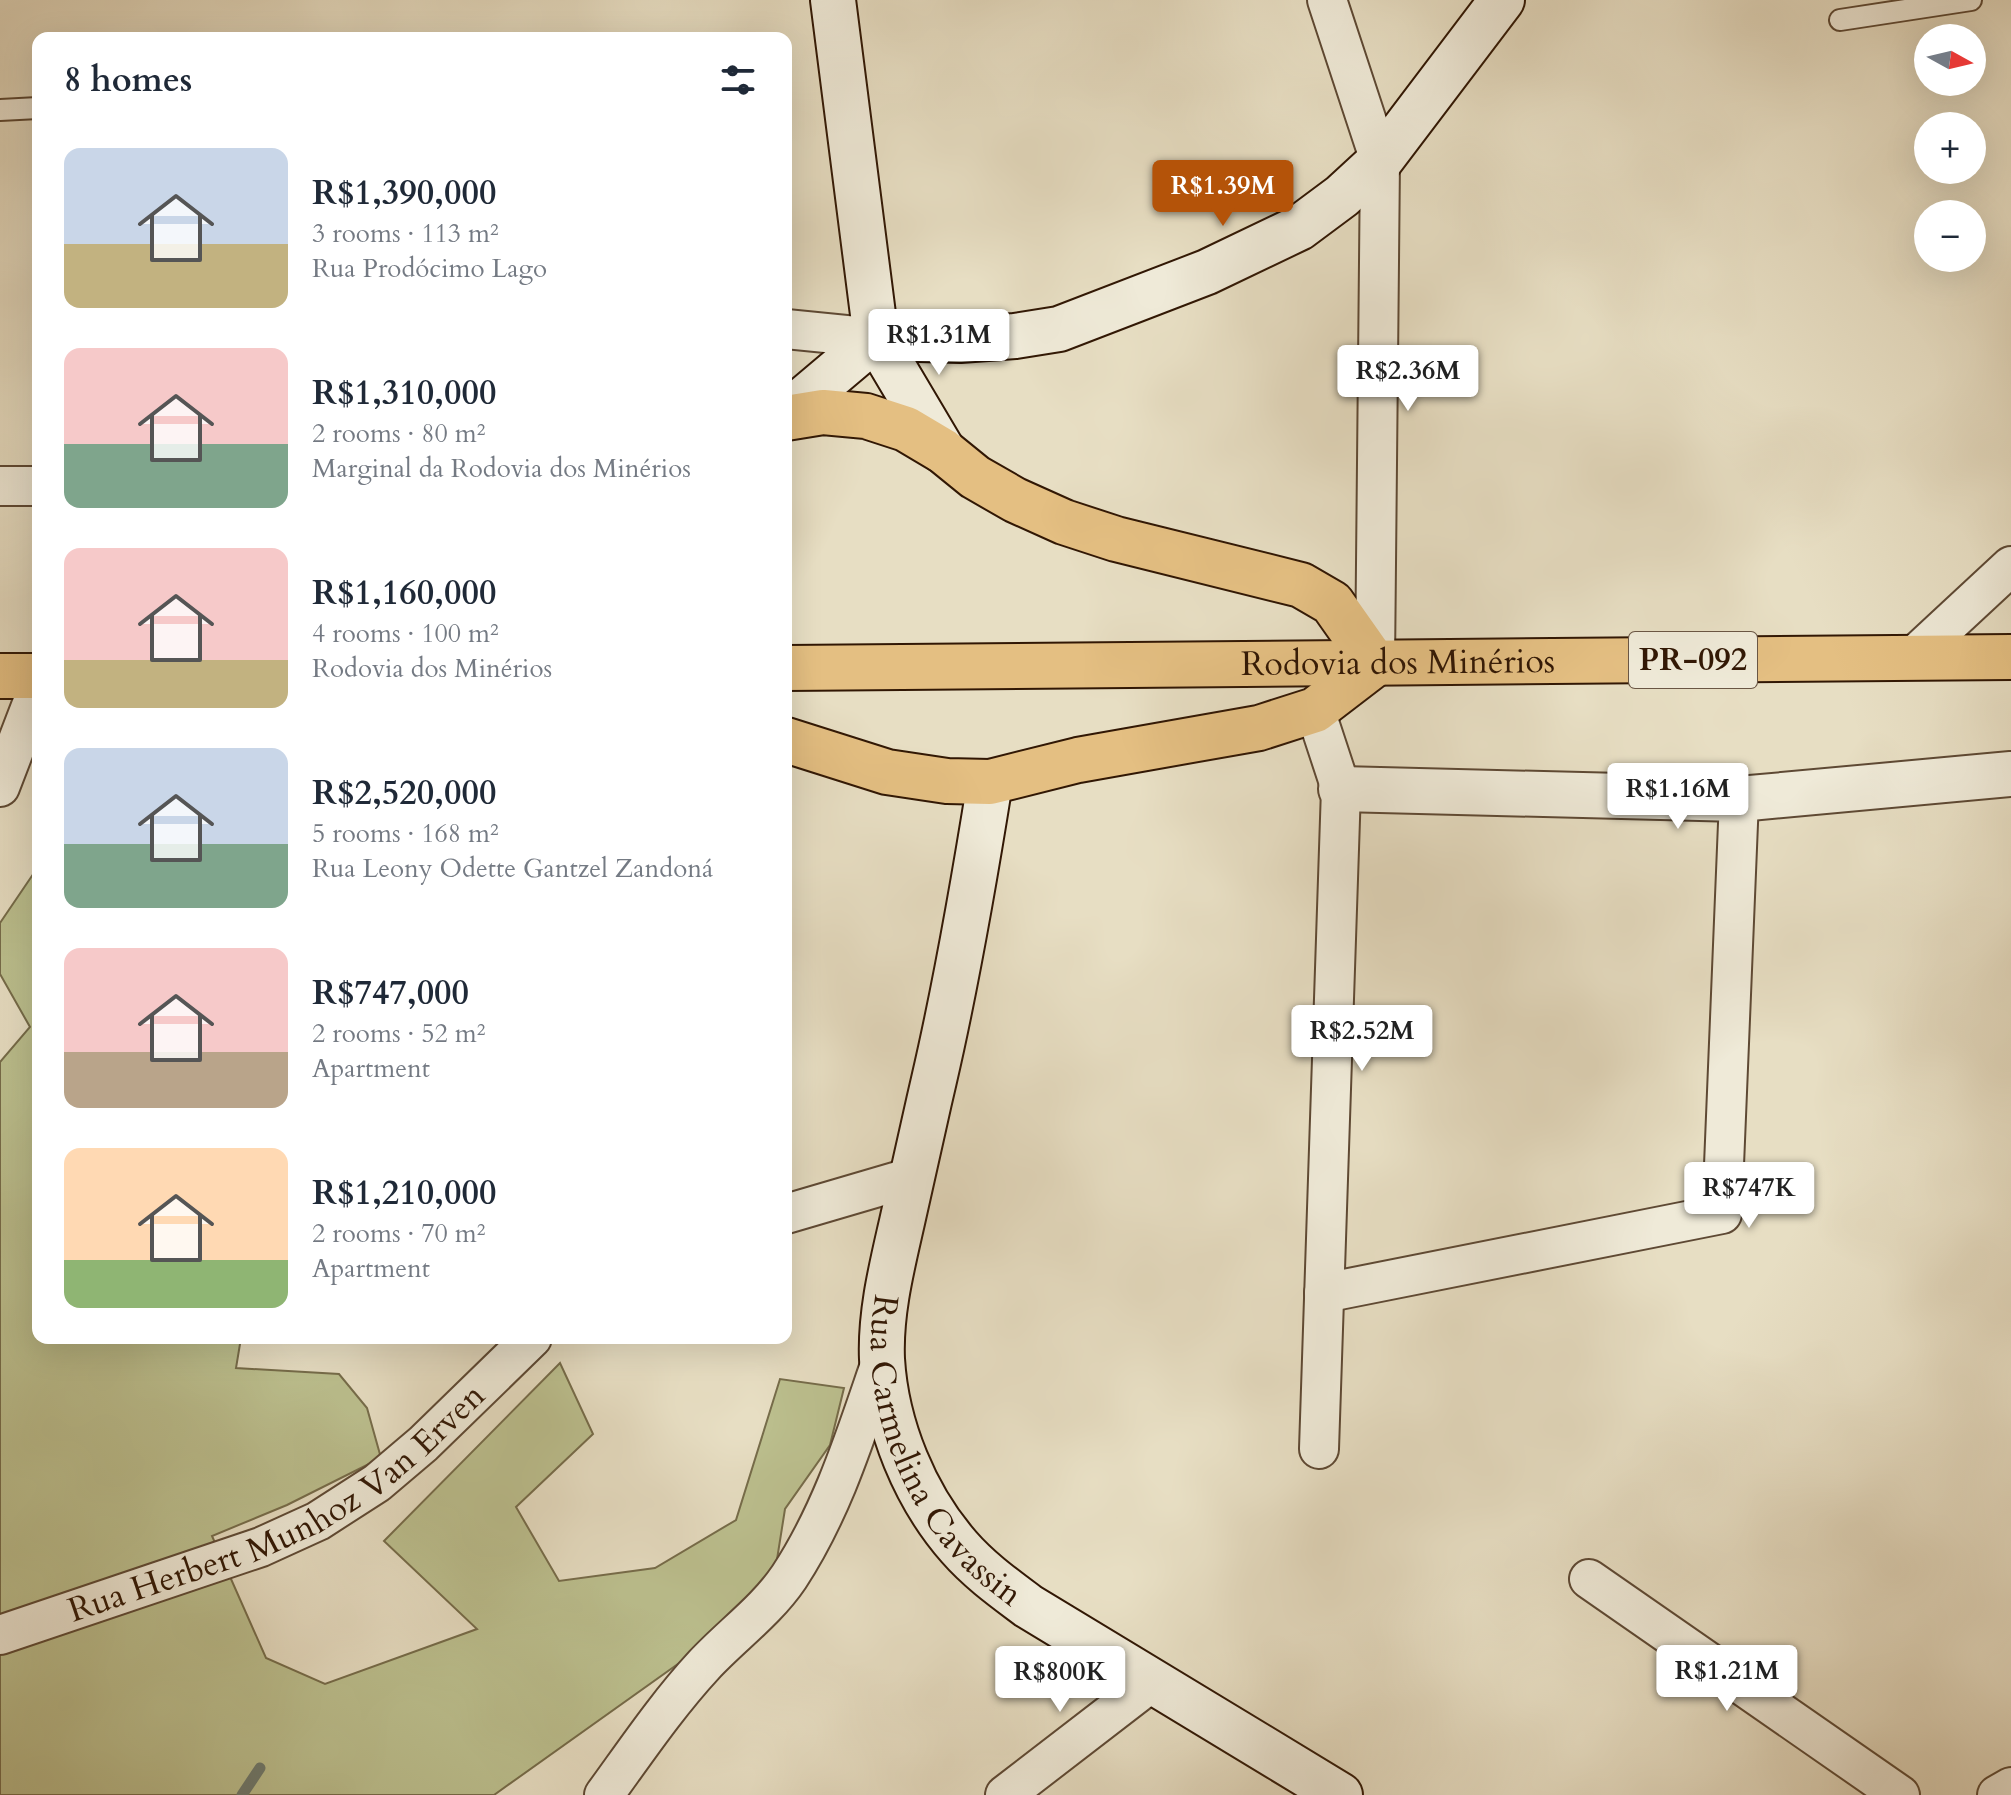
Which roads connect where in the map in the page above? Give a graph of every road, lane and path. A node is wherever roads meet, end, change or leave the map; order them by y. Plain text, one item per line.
1 (833, 0) edge
2 (1327, 0) edge
3 (1502, 0) edge
4 (1971, 0) edge
5 (1840, 20) dead end
6 (32, 108) edge
7 (0, 110) edge
8 (1380, 161) junction
9 (792, 330) edge
10 (876, 338) junction
11 (792, 411) edge
12 (792, 415) edge
13 (943, 451) junction
14 (0, 486) edge
15 (32, 486) edge
16 (2006, 575) edge
17 (1913, 657) junction
18 (2011, 657) edge
19 (1375, 664) junction
20 (792, 668) edge
21 (0, 676) edge
22 (32, 676) edge
23 (32, 704) edge
24 (1315, 710) junction
25 (792, 742) edge
26 (2011, 774) edge
27 (990, 782) junction
28 (0, 787) edge
29 (1341, 789) junction
30 (1739, 799) junction
31 (912, 1177) junction
32 (792, 1212) edge
33 (1324, 1293) junction
34 (526, 1344) edge
35 (882, 1359) junction
36 (1319, 1449) dead end
37 (1589, 1579) dead end
38 (0, 1635) edge
39 (1153, 1681) junction
40 (2011, 1787) edge
41 (604, 1795) edge
42 (1005, 1795) edge
43 (1340, 1795) edge
44 (1900, 1795) edge
45 (1997, 1795) edge

1 - 10 main road
2 - 8 street
3 - 8 main road
4 - 5 lane
6 - 7 lane
8 - 10 main road
8 - 19 street
9 - 10 street
10 - 11 main road
10 - 13 main road
12 - 13 main road
13 - 19 main road
14 - 15 street
16 - 17 street
17 - 18 main road, Rodovia dos Minérios / PR-092
17 - 19 main road, Rodovia dos Minérios / PR-092
19 - 20 main road, Rodovia dos Minérios / PR-092
19 - 24 main road
21 - 22 main road
23 - 28 street
24 - 27 main road
24 - 29 street
25 - 27 main road
26 - 30 main road
27 - 31 main road, Rua Carmelina Cavassin
29 - 30 main road
29 - 33 street
30 - 33 street
31 - 32 street
31 - 35 main road, Rua Carmelina Cavassin
33 - 36 street
34 - 38 street, Rua Herbert Munhoz Van Erven
35 - 39 main road, Rua Carmelina Cavassin
35 - 41 street
37 - 44 street
39 - 42 street
39 - 43 main road, Rua Carmelina Cavassin
40 - 45 street

